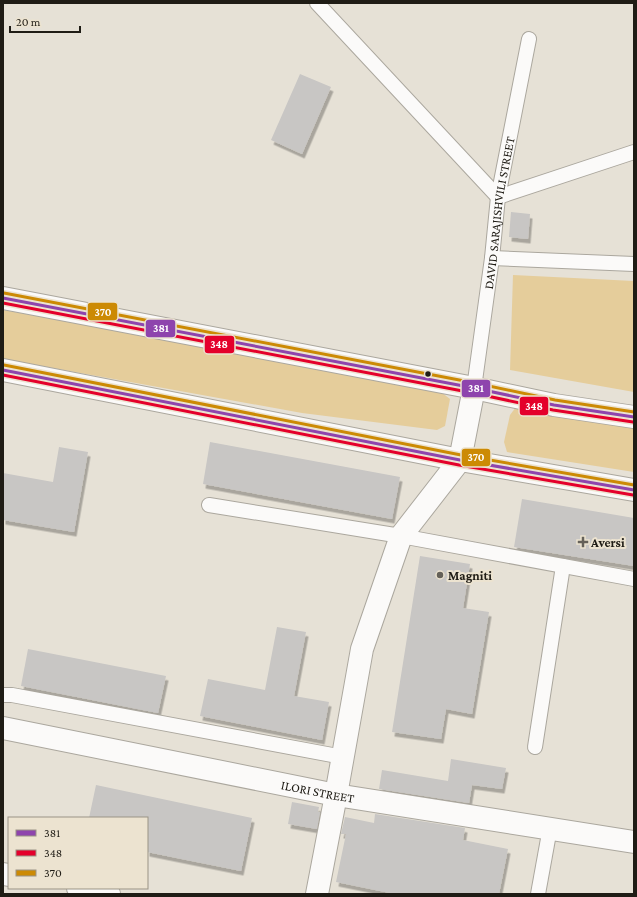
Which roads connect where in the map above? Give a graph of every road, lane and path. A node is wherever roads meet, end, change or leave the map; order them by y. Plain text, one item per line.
1 (317, 3) edge
2 (529, 39) dead end
3 (634, 152) edge
4 (498, 197) junction
5 (492, 258) junction
6 (634, 264) edge
7 (3, 298) edge
8 (3, 370) edge
9 (474, 388) junction
10 (634, 417) edge
11 (460, 460) junction
12 (634, 490) edge
13 (209, 505) dead end
14 (401, 536) junction
15 (563, 566) junction
16 (634, 579) edge
17 (3, 695) edge
18 (3, 728) edge
19 (535, 747) dead end
20 (343, 757) junction
21 (336, 795) junction
22 (550, 828) junction
23 (634, 842) edge
24 (83, 889) edge
25 (109, 894) edge
26 (318, 894) edge
27 (538, 894) edge

1 - 4 lane
2 - 4 lane, DAVID SARAJISHVILI STREET
3 - 4 lane
4 - 5 lane, DAVID SARAJISHVILI STREET
5 - 6 lane
5 - 9 lane, DAVID SARAJISHVILI STREET
7 - 9 main road
8 - 11 main road
9 - 10 main road
9 - 11 main road
11 - 12 main road
11 - 14 main road
13 - 14 lane
14 - 15 lane
14 - 20 main road
15 - 16 lane
15 - 19 lane
17 - 20 lane
18 - 21 main road, ILORI STREET
20 - 21 main road
21 - 22 main road, ILORI STREET
21 - 26 main road
22 - 23 main road, ILORI STREET
22 - 27 lane
24 - 25 main road

